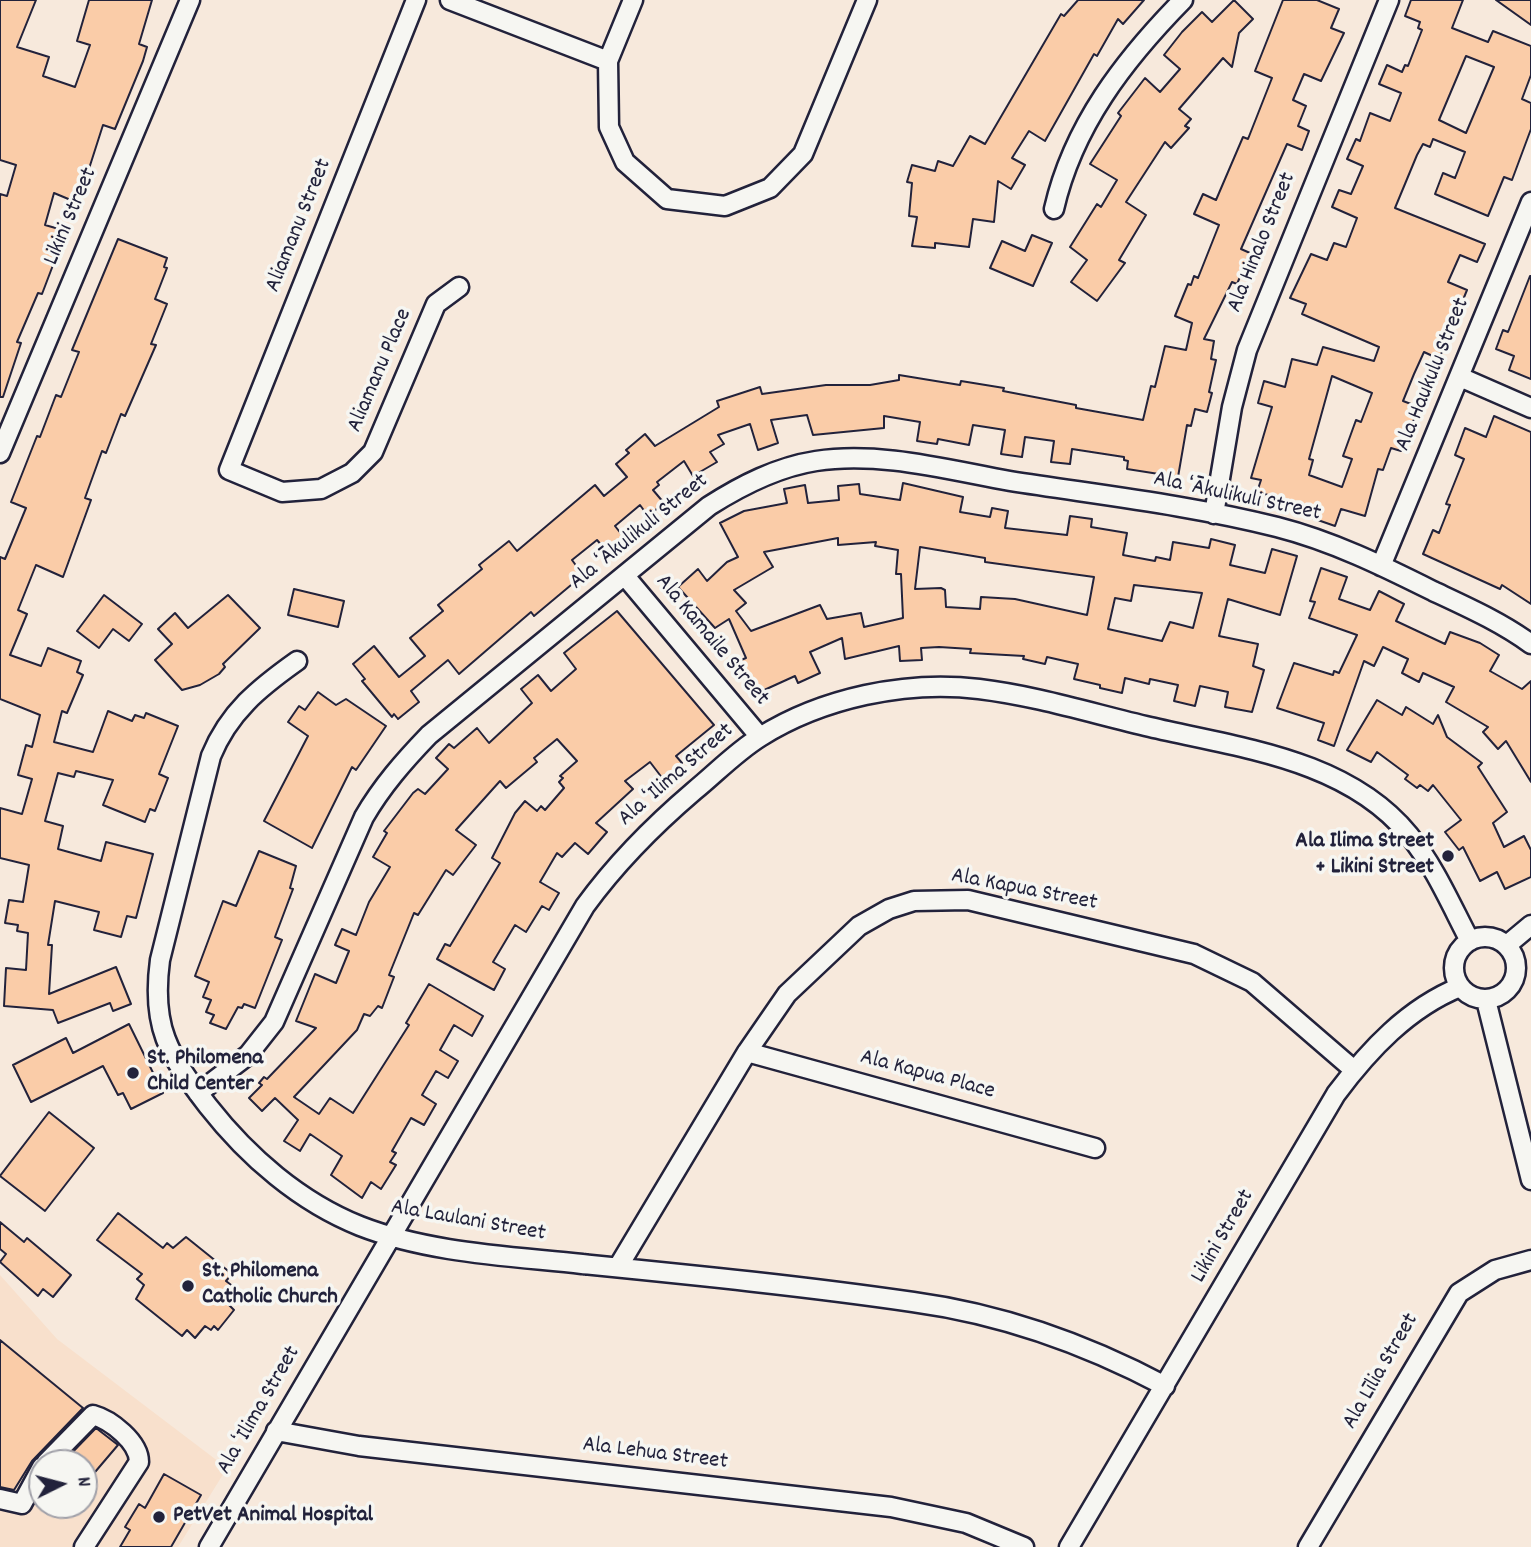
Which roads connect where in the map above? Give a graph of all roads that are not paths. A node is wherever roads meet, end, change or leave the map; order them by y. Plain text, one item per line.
1 (190, 0) edge
2 (416, 0) edge
3 (450, 0) edge
4 (633, 0) edge
5 (867, 0) edge
6 (1183, 0) edge
7 (1388, 0) edge
8 (608, 61) junction
9 (1531, 202) edge
10 (1054, 209) dead end
11 (459, 287) dead end
12 (1460, 377) junction
13 (1531, 408) edge
14 (0, 453) edge
15 (229, 470) joint
16 (1214, 513) junction
17 (1381, 566) junction
18 (625, 576) junction
19 (1531, 644) edge
20 (297, 661) dead end
21 (760, 737) junction
22 (1531, 925) edge
23 (1470, 941) junction
24 (1507, 945) junction
25 (1460, 987) junction
26 (1486, 1000) junction
27 (747, 1052) junction
28 (1354, 1070) junction
29 (198, 1093) junction
30 (1095, 1148) dead end
31 (1531, 1180) edge
32 (390, 1236) junction
33 (1531, 1260) edge
34 (618, 1267) junction
35 (1165, 1386) junction
36 (276, 1431) junction
37 (60, 1449) edge
38 (28, 1493) edge
39 (0, 1499) edge
40 (84, 1547) edge
41 (209, 1547) edge
42 (1024, 1547) edge
43 (1069, 1547) edge
44 (1308, 1547) edge

1 - 14 street, Likini Street
2 - 15 street, Aliamanu Street
3 - 8 street
4 - 8 street
5 - 8 street
6 - 10 street
7 - 16 street, Ala Hinalo Street
9 - 12 street, Ala Haukulu Street
11 - 15 street, Aliamanu Place
12 - 13 street
12 - 17 street, Ala Haukulu Street
16 - 17 street, Ala ʻĀkulikuli Street
16 - 18 street, Ala ʻĀkulikuli Street
17 - 19 street, Ala ʻĀkulikuli Street
18 - 21 street, Ala Kamaile Street
18 - 29 street, Ala ʻĀkulikuli Street
20 - 29 street, Ala Laulani Street
21 - 23 street, Ala ʻIlima Street
21 - 32 street, Ala ʻIlima Street
22 - 24 street
23 - 24 street
23 - 25 street
24 - 26 street
25 - 26 street
25 - 28 street, Likini Street
26 - 31 street
27 - 28 street, Ala Kapua Street
27 - 30 street, Ala Kapua Place
27 - 34 street, Ala Kapua Street
28 - 35 street, Likini Street
29 - 32 street, Ala Laulani Street
32 - 34 street, Ala Laulani Street
32 - 36 street, Ala ʻIlima Street
33 - 44 street, Ala Līlia Street
34 - 35 street, Ala Laulani Street
35 - 43 street, Likini Street
36 - 41 street, Ala ʻIlima Street
36 - 42 street, Ala Lehua Street
37 - 40 street
38 - 39 street

